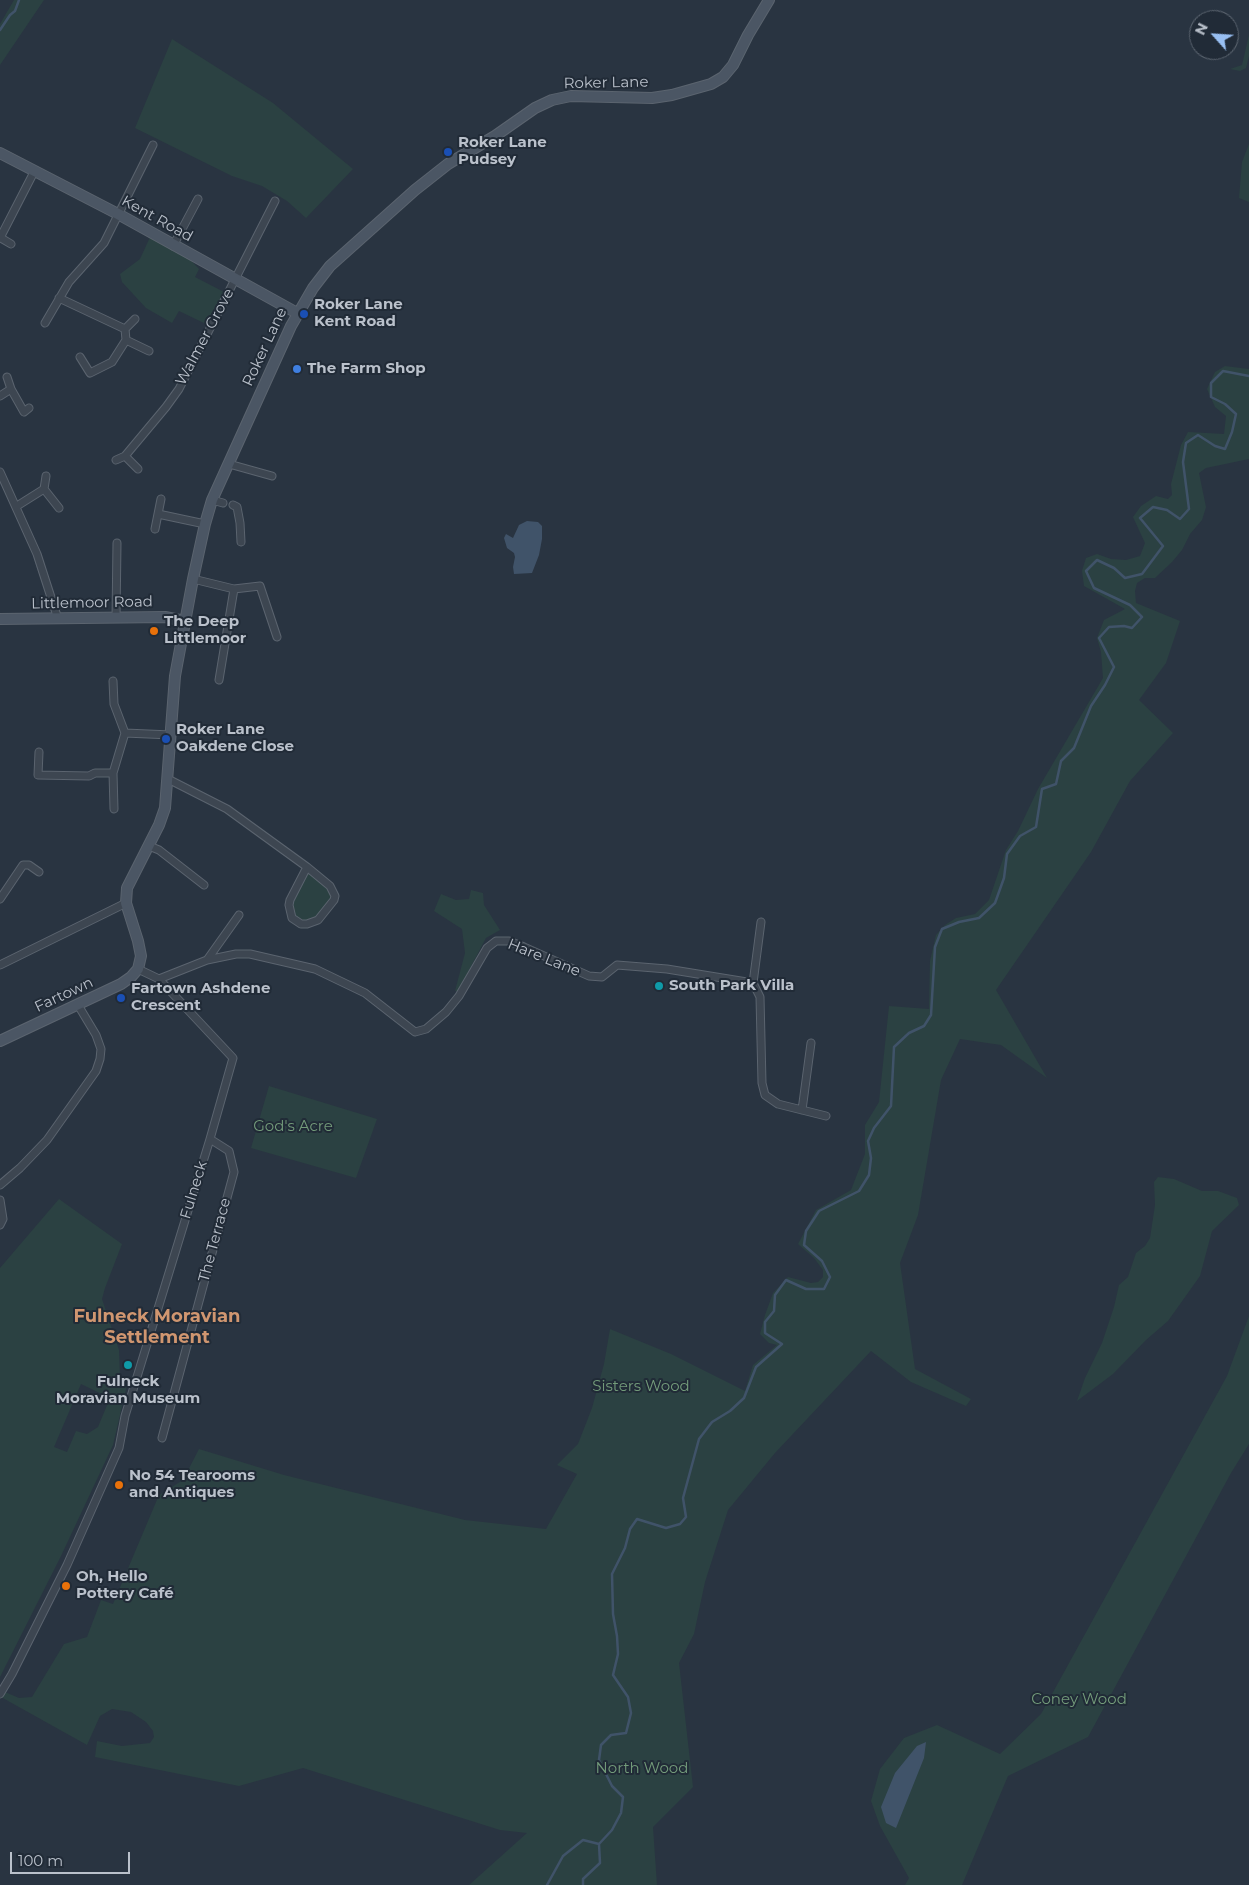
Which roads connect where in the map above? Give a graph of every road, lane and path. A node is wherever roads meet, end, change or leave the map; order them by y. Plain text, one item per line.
1 (769, 0) edge
2 (153, 145) dead end
3 (0, 153) edge
4 (34, 172) junction
5 (198, 199) dead end
6 (275, 200) dead end
7 (118, 214) junction
8 (0, 238) edge
9 (10, 244) dead end
10 (173, 246) junction
11 (235, 280) junction
12 (59, 298) junction
13 (297, 313) junction
14 (136, 319) dead end
15 (45, 323) dead end
16 (125, 329) junction
17 (126, 340) junction
18 (149, 351) dead end
19 (80, 357) dead end
20 (7, 377) dead end
21 (11, 389) junction
22 (0, 396) edge
23 (29, 408) dead end
24 (125, 456) junction
25 (116, 460) dead end
26 (229, 464) junction
27 (138, 469) dead end
28 (46, 476) dead end
29 (272, 476) dead end
30 (1, 477) edge
31 (44, 489) junction
32 (161, 499) dead end
33 (212, 500) junction
34 (223, 502) dead end
35 (233, 505) dead end
36 (17, 506) junction
37 (59, 508) dead end
38 (158, 514) junction
39 (205, 524) junction
40 (155, 529) dead end
41 (241, 542) dead end
42 (117, 544) dead end
43 (193, 579) junction
44 (234, 589) junction
45 (116, 618) junction
46 (0, 619) edge
47 (58, 620) junction
48 (185, 621) junction
49 (277, 637) dead end
50 (219, 680) dead end
51 (113, 681) dead end
52 (125, 733) junction
53 (171, 735) junction
54 (39, 752) dead end
55 (113, 773) junction
56 (38, 774) junction
57 (168, 779) junction
58 (38, 784) dead end
59 (114, 809) dead end
60 (149, 846) junction
61 (307, 867) junction
62 (40, 872) dead end
63 (204, 885) dead end
64 (0, 899) edge
65 (126, 903) junction
66 (239, 915) dead end
67 (761, 922) dead end
68 (207, 960) junction
69 (0, 965) edge
70 (138, 969) junction
71 (159, 979) junction
72 (753, 983) junction
73 (78, 1006) junction
74 (0, 1041) edge
75 (811, 1043) dead end
76 (802, 1110) junction
77 (826, 1116) dead end
78 (210, 1139) junction
79 (0, 1185) edge
80 (0, 1200) edge
81 (0, 1224) edge
82 (162, 1438) dead end
83 (0, 1694) edge

1 - 13 street, Roker Lane
2 - 7 street
3 - 4 street, Kent Road
4 - 7 street, Kent Road
4 - 8 street
5 - 10 street
6 - 11 street, Walmer Grove
7 - 10 street, Kent Road
7 - 12 street
8 - 9 street
10 - 11 street, Kent Road
11 - 13 street, Kent Road
11 - 24 street, Walmer Grove
12 - 15 street
12 - 16 street
13 - 26 street, Roker Lane
14 - 16 street
16 - 17 street
17 - 18 street
17 - 19 street
20 - 21 street
21 - 22 street
21 - 23 street
24 - 25 street, Walmer Grove
24 - 27 street
26 - 29 street
26 - 33 street, Roker Lane
28 - 31 street
30 - 36 street
31 - 36 street
31 - 37 street
32 - 38 street
33 - 34 street
33 - 39 street, Roker Lane
35 - 41 street
36 - 47 street
38 - 39 street
38 - 40 street
39 - 43 street, Roker Lane
42 - 45 street
43 - 44 street
43 - 48 street, Roker Lane
44 - 49 street
44 - 50 street
45 - 47 street, Littlemoor Road
45 - 48 street, Littlemoor Road
46 - 47 street, Littlemoor Road
48 - 53 street, Roker Lane
51 - 52 street
52 - 53 street
52 - 55 street
53 - 57 street, Roker Lane
54 - 56 street
55 - 56 street
55 - 59 street
56 - 58 street
57 - 60 street, Roker Lane
57 - 61 street
60 - 63 street
60 - 65 street, Roker Lane
61 - 61 street
62 - 64 street
65 - 69 street
65 - 70 street
66 - 68 street
67 - 72 street
68 - 71 street, Hare Lane
68 - 72 street, Hare Lane
70 - 71 street, Fulneck
70 - 73 street, Fartown
71 - 78 street, Fulneck
72 - 76 street
73 - 74 street, Fartown
73 - 79 street
75 - 76 street
76 - 77 street
78 - 82 street, The Terrace
78 - 83 street, Fulneck
80 - 81 street

